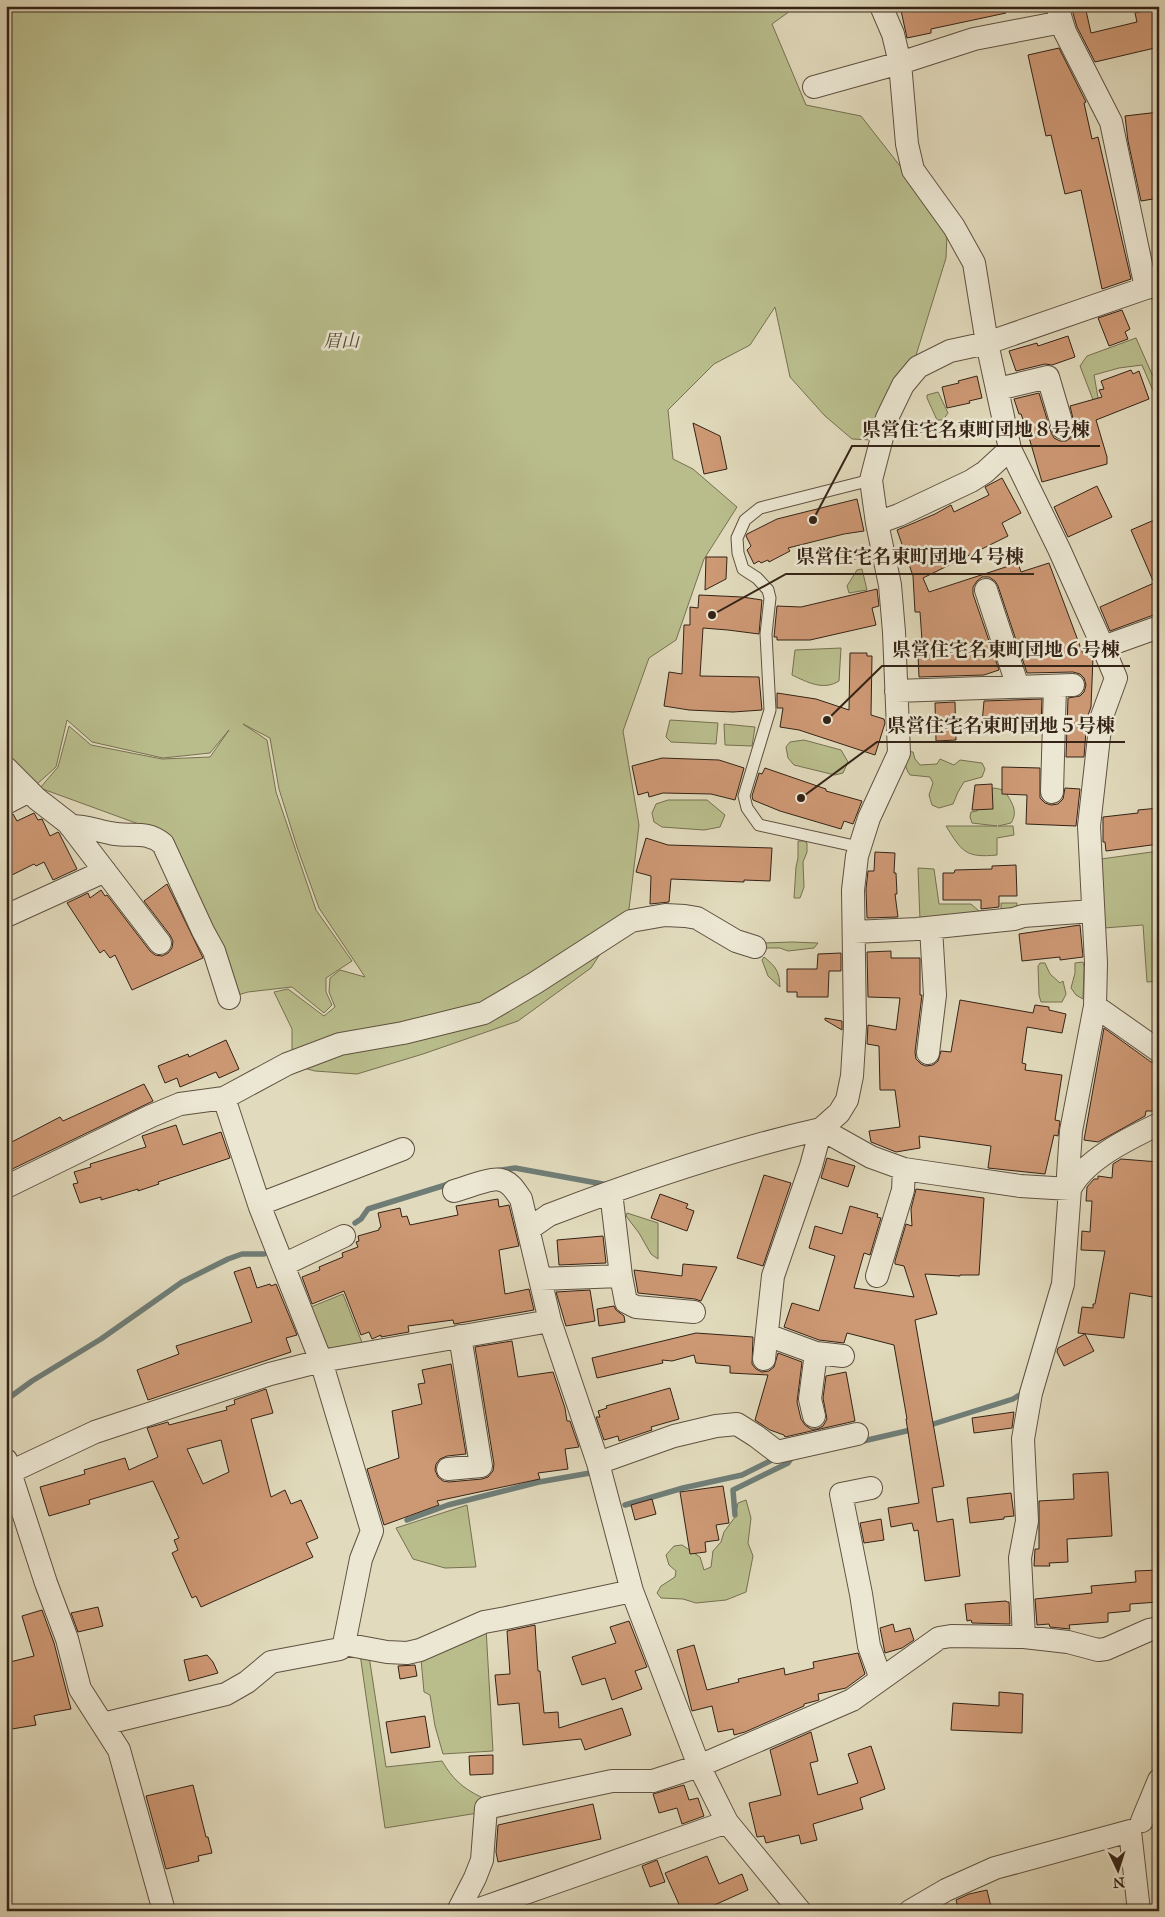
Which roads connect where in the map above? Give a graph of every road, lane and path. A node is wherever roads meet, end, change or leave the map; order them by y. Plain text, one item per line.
1 (881, 6) edge
2 (1060, 14) edge
3 (900, 64) junction
4 (814, 88) dead end
5 (1152, 287) edge
6 (987, 343) junction
7 (998, 389) junction
8 (1063, 428) dead end
9 (1010, 449) junction
10 (871, 480) junction
11 (877, 523) junction
12 (986, 590) dead end
13 (1159, 627) edge
14 (1102, 647) junction
15 (1018, 687) junction
16 (896, 691) junction
17 (6, 768) edge
18 (29, 791) junction
19 (1052, 792) dead end
20 (6, 803) edge
21 (70, 826) junction
22 (859, 847) junction
23 (105, 871) junction
24 (1093, 911) junction
25 (6, 916) edge
26 (931, 928) junction
27 (854, 932) junction
28 (160, 943) dead end
29 (755, 947) dead end
30 (229, 998) dead end
31 (1095, 1006) junction
32 (1159, 1051) edge
33 (928, 1053) dead end
34 (224, 1098) junction
35 (1159, 1124) edge
36 (822, 1129) junction
37 (403, 1149) dead end
38 (904, 1169) junction
39 (6, 1187) edge
40 (1070, 1189) junction
41 (454, 1191) dead end
42 (611, 1192) junction
43 (260, 1204) junction
44 (529, 1229) junction
45 (344, 1236) dead end
46 (283, 1265) junction
47 (621, 1276) junction
48 (876, 1276) dead end
49 (540, 1279) junction
50 (694, 1312) dead end
51 (550, 1321) junction
52 (767, 1335) junction
53 (460, 1336) junction
54 (816, 1353) junction
55 (843, 1356) dead end
56 (764, 1360) dead end
57 (320, 1361) junction
58 (814, 1416) dead end
59 (857, 1434) dead end
60 (598, 1463) junction
61 (448, 1468) dead end
62 (8, 1469) edge
63 (872, 1488) dead end
64 (632, 1591) junction
65 (1159, 1628) edge
66 (1024, 1637) junction
67 (344, 1644) junction
68 (881, 1679) junction
69 (103, 1724) junction
70 (699, 1766) junction
71 (1159, 1780) edge
72 (727, 1822) junction
73 (1144, 1823) edge
74 (164, 1911) edge
75 (458, 1911) edge
76 (474, 1911) edge
77 (800, 1911) edge
78 (910, 1911) edge
79 (1139, 1911) edge

1 - 3 street
2 - 3 street
2 - 5 street
3 - 4 street
3 - 6 street
5 - 6 street
6 - 7 street
6 - 10 street
7 - 8 street
7 - 9 street
9 - 11 street
9 - 14 street
10 - 11 street
10 - 22 lane
11 - 16 street
12 - 15 street
13 - 14 street
14 - 24 street
15 - 16 street
15 - 19 street
16 - 22 street
17 - 18 street
18 - 20 street
18 - 21 street
21 - 23 street
21 - 30 street
22 - 27 street
23 - 25 street
23 - 28 street
24 - 26 street
24 - 31 street
26 - 27 street
26 - 33 street
27 - 36 street
29 - 34 street
31 - 32 street
31 - 40 street
34 - 39 street
34 - 43 street
35 - 40 street
36 - 38 street
36 - 42 street
36 - 52 street
37 - 43 street
38 - 40 street
38 - 48 street
40 - 66 street
41 - 44 street
42 - 44 street
42 - 47 street
43 - 46 street
44 - 49 street
45 - 46 street
46 - 57 street
47 - 49 street
47 - 50 street
49 - 51 street
51 - 53 street
51 - 60 street
52 - 54 street
52 - 56 street
53 - 57 street
53 - 61 street
54 - 55 street
54 - 58 street
57 - 62 street
57 - 67 street
59 - 60 street
60 - 64 street
62 - 69 street
63 - 68 street
64 - 67 street
64 - 70 street
65 - 66 street
66 - 68 street
67 - 69 street
68 - 70 street
69 - 74 street
70 - 72 street
70 - 75 street
71 - 73 street
72 - 76 street
72 - 77 street
73 - 78 street
73 - 79 street

